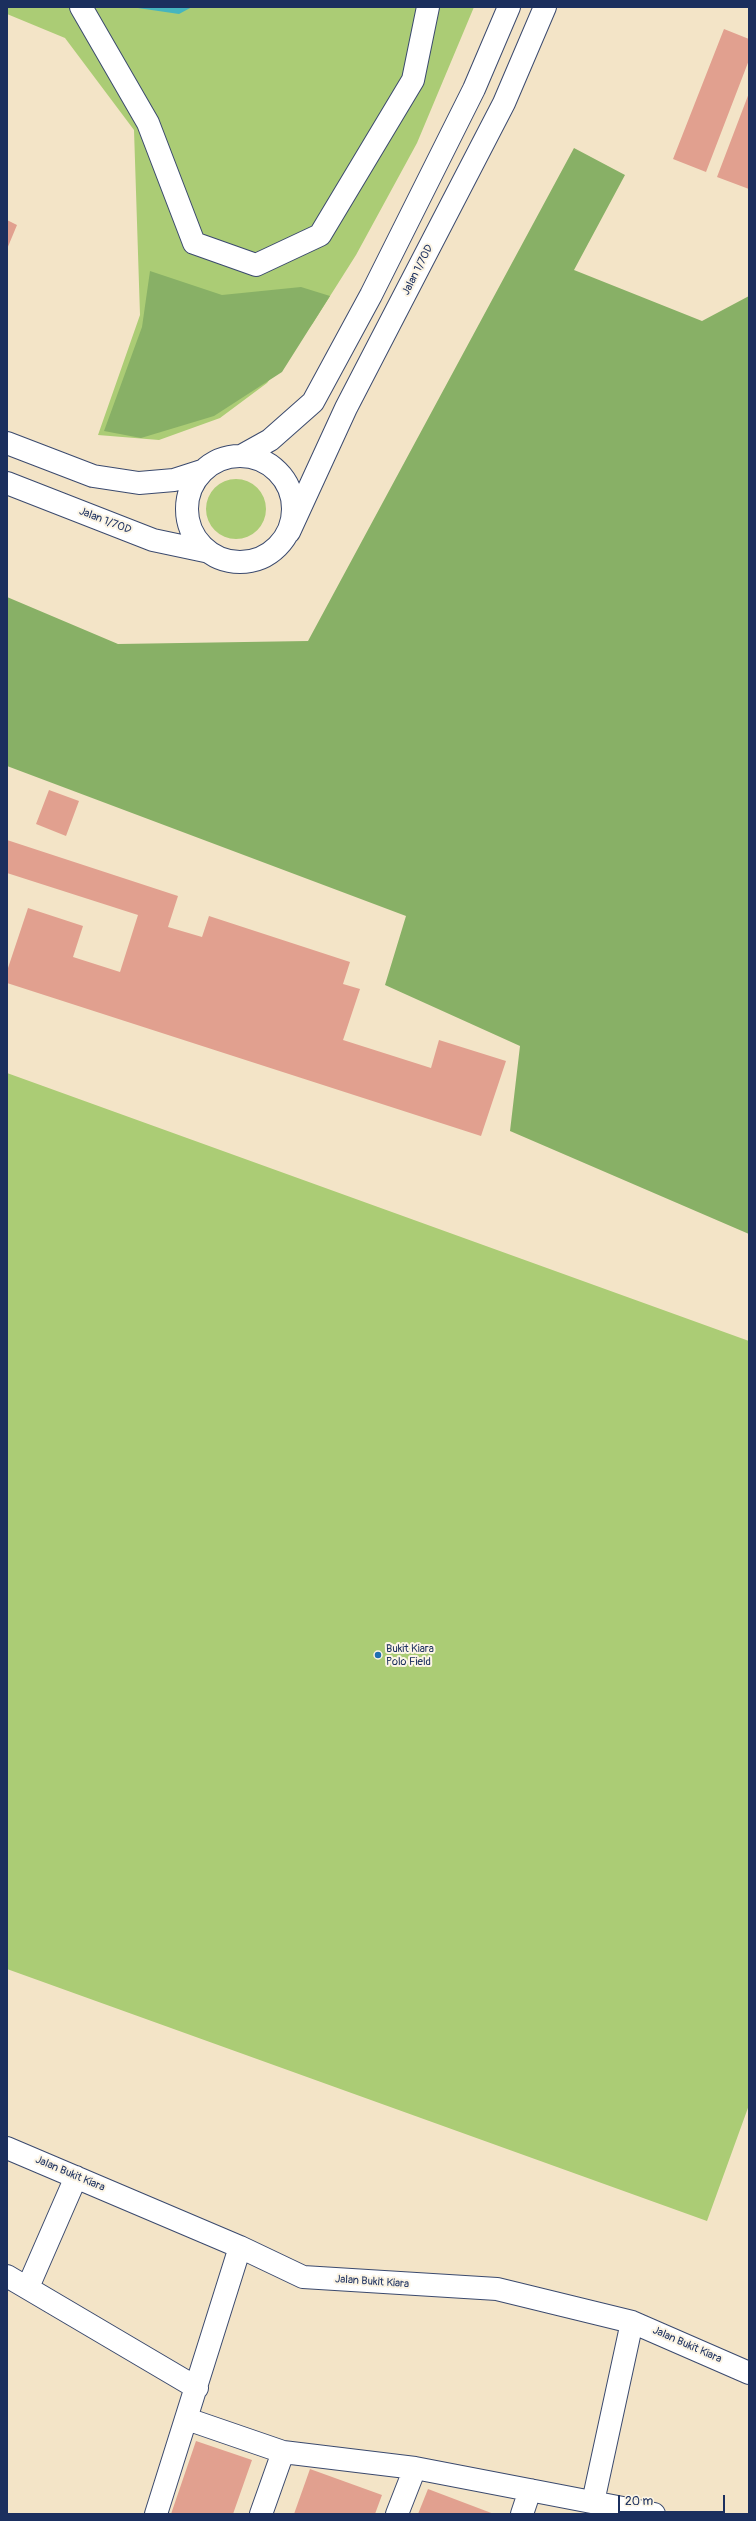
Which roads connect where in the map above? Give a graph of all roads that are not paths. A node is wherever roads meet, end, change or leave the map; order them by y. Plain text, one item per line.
1 (80, 7) edge
2 (428, 7) edge
3 (509, 7) edge
4 (545, 7) edge
5 (7, 443) edge
6 (243, 455) junction
7 (202, 471) junction
8 (7, 483) edge
9 (289, 532) junction
10 (205, 551) junction
11 (7, 2148) edge
12 (76, 2177) junction
13 (240, 2247) junction
14 (7, 2276) edge
15 (28, 2287) junction
16 (632, 2322) junction
17 (749, 2373) edge
18 (196, 2388) junction
19 (187, 2419) junction
20 (283, 2452) junction
21 (415, 2468) junction
22 (530, 2490) junction
23 (593, 2502) junction
24 (156, 2514) edge
25 (260, 2514) edge
26 (397, 2514) edge
27 (522, 2514) edge
28 (651, 2514) edge

1 - 2 street
3 - 6 street
4 - 9 street, Jalan 1/70D
5 - 7 street
6 - 7 street
6 - 9 street
7 - 10 street
8 - 10 street, Jalan 1/70D
9 - 10 street
11 - 12 street, Jalan Bukit Kiara
12 - 13 street, Jalan Bukit Kiara
12 - 15 street
13 - 16 street, Jalan Bukit Kiara
13 - 18 street
14 - 15 street
15 - 18 street
16 - 17 street, Jalan Bukit Kiara
16 - 23 street
18 - 19 street
19 - 20 street
19 - 24 street
20 - 21 street
20 - 25 street
21 - 22 street
21 - 26 street
22 - 23 street
22 - 27 street
23 - 28 street

